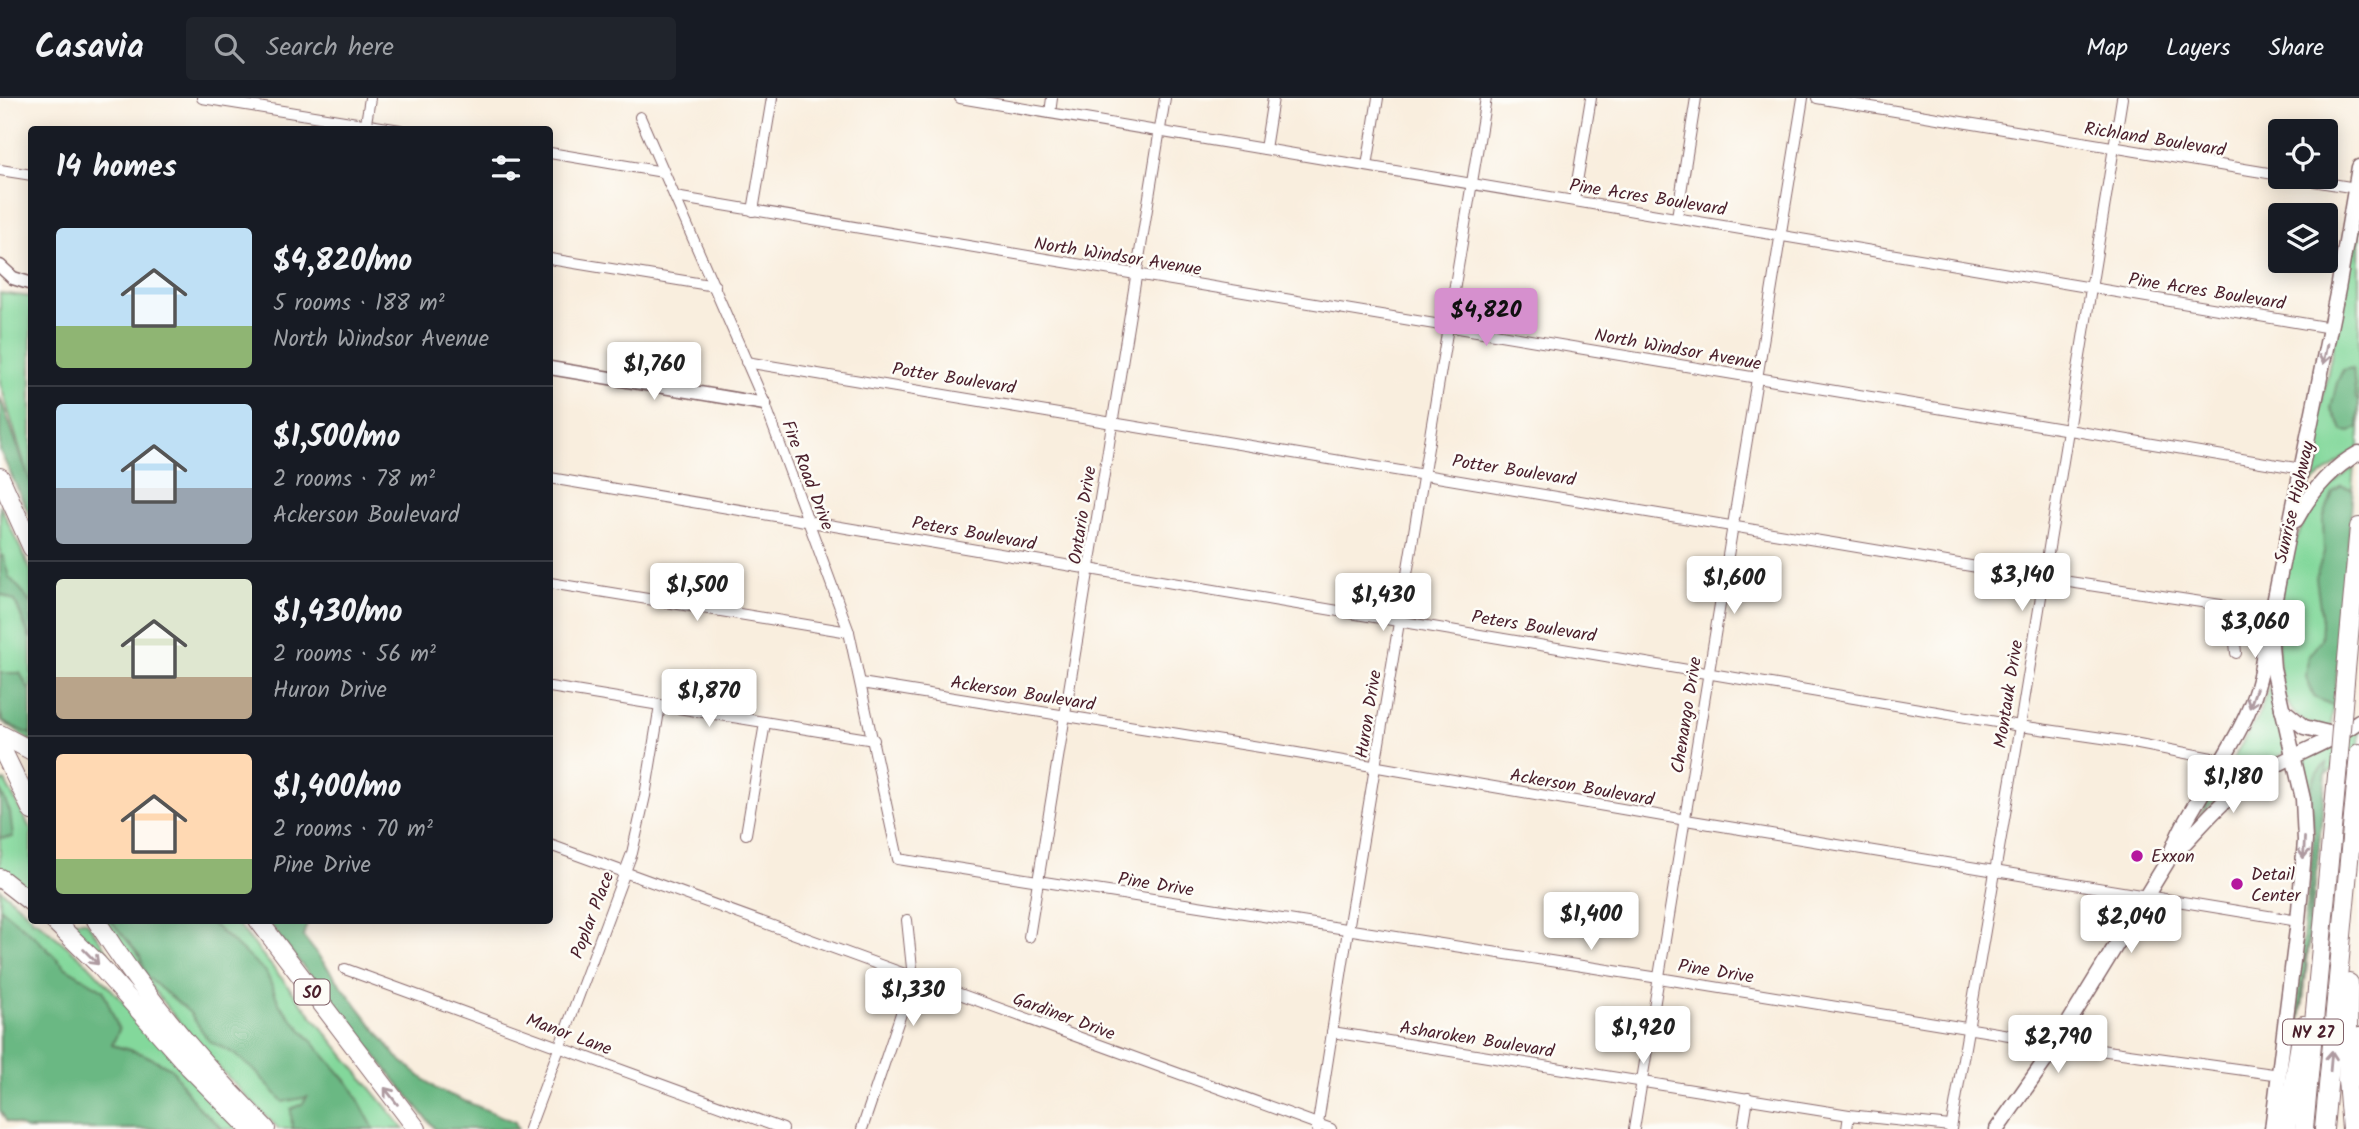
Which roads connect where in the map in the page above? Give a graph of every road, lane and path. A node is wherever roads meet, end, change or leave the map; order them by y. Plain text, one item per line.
1 (202, 98) edge
2 (370, 98) edge
3 (772, 98) edge
4 (960, 98) edge
5 (1052, 98) edge
6 (1165, 98) edge
7 (1273, 98) edge
8 (1378, 98) edge
9 (1486, 98) edge
10 (1591, 98) edge
11 (1696, 98) edge
12 (1803, 98) edge
13 (1817, 98) edge
14 (2122, 98) edge
15 (1050, 113) junction
16 (640, 117) dead end
17 (359, 126) edge
18 (365, 126) edge
19 (1160, 131) junction
20 (2114, 148) junction
21 (1265, 149) junction
22 (553, 154) edge
23 (1367, 166) junction
24 (2359, 167) edge
25 (0, 170) edge
26 (663, 172) junction
27 (2268, 173) edge
28 (28, 174) edge
29 (1473, 184) junction
30 (2338, 185) edge
31 (2356, 188) junction
32 (675, 197) junction
33 (1574, 200) junction
34 (753, 211) junction
35 (1677, 217) junction
36 (1781, 235) junction
37 (553, 259) edge
38 (4, 270) edge
39 (1136, 275) junction
40 (28, 282) edge
41 (715, 286) junction
42 (2091, 288) junction
43 (1448, 326) junction
44 (2330, 328) junction
45 (746, 362) junction
46 (553, 369) edge
47 (1757, 378) junction
48 (765, 404) junction
49 (1113, 422) junction
50 (2066, 431) junction
51 (2359, 453) edge
52 (2302, 469) junction
53 (1423, 473) junction
54 (0, 477) edge
55 (553, 478) edge
56 (809, 521) junction
57 (1734, 525) junction
58 (2359, 527) edge
59 (28, 539) edge
60 (2286, 542) junction
61 (1089, 568) junction
62 (2043, 578) junction
63 (553, 583) edge
64 (2273, 608) junction
65 (1399, 620) junction
66 (849, 632) junction
67 (2236, 653) dead end
68 (1709, 672) junction
69 (861, 683) junction
70 (553, 687) edge
71 (660, 705) junction
72 (2282, 709) junction
73 (1066, 717) junction
74 (2359, 721) edge
75 (765, 723) junction
76 (2020, 726) junction
77 (0, 734) edge
78 (2339, 735) junction
79 (874, 740) junction
80 (0, 745) edge
81 (28, 749) edge
82 (2359, 753) edge
83 (2293, 757) junction
84 (2222, 760) junction
85 (1375, 766) junction
86 (28, 803) edge
87 (1685, 820) junction
88 (746, 834) dead end
89 (553, 846) edge
90 (898, 859) joint
91 (2167, 862) junction
92 (1994, 870) junction
93 (2349, 871) junction
94 (625, 872) junction
95 (0, 878) edge
96 (1039, 883) junction
97 (2147, 895) junction
98 (28, 900) edge
99 (906, 920) dead end
100 (2298, 921) junction
101 (57, 924) edge
102 (99, 924) edge
103 (246, 924) edge
104 (261, 924) edge
105 (1348, 930) junction
106 (2322, 936) junction
107 (1029, 937) dead end
108 (345, 968) dead end
109 (913, 978) junction
110 (1659, 978) junction
111 (1967, 1027) junction
112 (1332, 1032) junction
113 (2359, 1035) edge
114 (2058, 1041) junction
115 (559, 1048) junction
116 (365, 1064) junction
117 (2280, 1075) junction
118 (1642, 1081) junction
119 (1748, 1098) junction
120 (1849, 1115) junction
121 (1318, 1127) edge
122 (1950, 1128) edge
123 (250, 1129) edge
124 (266, 1129) edge
125 (416, 1129) edge
126 (529, 1129) edge
127 (783, 1129) edge
128 (862, 1129) edge
129 (1331, 1129) edge
130 (1634, 1129) edge
131 (1743, 1129) edge
132 (1847, 1129) edge
133 (1997, 1129) edge
134 (2272, 1129) edge
135 (2286, 1129) edge
136 (2304, 1129) edge
137 (2324, 1129) edge
138 (2351, 1129) edge

1 - 17 street
2 - 18 street
3 - 34 street
4 - 15 street, Pine Acres Boulevard
5 - 15 street
6 - 19 street, Ontario Drive
7 - 21 street
8 - 23 street
9 - 29 street, Huron Drive
10 - 33 street
11 - 35 street
12 - 36 street, Chenango Drive
13 - 20 street, Richland Boulevard
14 - 20 street, Montauk Drive
15 - 19 street, Pine Acres Boulevard
16 - 26 street, Fire Road Drive
19 - 21 street, Pine Acres Boulevard
19 - 39 street, Ontario Drive
20 - 27 street, Richland Boulevard
20 - 42 street, Montauk Drive
21 - 23 street, Pine Acres Boulevard
22 - 26 street
23 - 29 street, Pine Acres Boulevard
24 - 31 main road, Sunrise Highway
25 - 28 street
26 - 32 street, Fire Road Drive
29 - 33 street, Pine Acres Boulevard
29 - 43 street, Huron Drive
30 - 31 street
31 - 44 main road, Sunrise Highway
32 - 34 street, North Windsor Avenue
32 - 41 street, Fire Road Drive
33 - 35 street, Pine Acres Boulevard
34 - 39 street, North Windsor Avenue
35 - 36 street, Pine Acres Boulevard
36 - 42 street, Pine Acres Boulevard
36 - 47 street, Chenango Drive
37 - 41 street
38 - 40 street
39 - 43 street, North Windsor Avenue
39 - 49 street, Ontario Drive
41 - 45 street, Fire Road Drive
42 - 44 street, Pine Acres Boulevard
42 - 50 street, Montauk Drive
43 - 47 street, North Windsor Avenue
43 - 53 street, Huron Drive
44 -> 52 main road, Sunrise Highway
45 - 48 street, Fire Road Drive
45 - 49 street, Potter Boulevard
46 - 48 street
47 - 50 street, North Windsor Avenue
47 - 57 street, Chenango Drive
48 - 56 street, Fire Road Drive
49 - 53 street, Potter Boulevard
49 - 61 street, Ontario Drive
50 - 52 street, North Windsor Avenue
50 - 62 street, Montauk Drive
51 - 60 main road
52 - 60 main road, Sunrise Highway
53 - 57 street, Potter Boulevard
53 - 65 street, Huron Drive
54 - 59 highway
55 - 56 street, Peters Boulevard
56 - 61 street, Peters Boulevard
56 - 66 street, Fire Road Drive
57 - 62 street, Potter Boulevard
57 - 68 street, Chenango Drive
58 - 106 highway, NY 27, bridge
60 - 64 main road, Sunrise Highway
61 - 65 street, Peters Boulevard
61 - 73 street, Ontario Drive
62 - 67 street, Potter Boulevard
62 - 76 street, Montauk Drive
63 - 66 street
64 - 72 main road, Sunrise Highway
64 -> 84 main road
65 - 68 street, Peters Boulevard
65 - 85 street, Huron Drive
66 - 69 street, Fire Road Drive
68 - 76 street, Peters Boulevard
68 - 87 street, Chenango Drive
69 - 73 street, Ackerson Boulevard
69 - 79 street, Fire Road Drive
70 - 71 street
71 - 75 street
71 - 94 street, Poplar Place
72 - 78 main road
72 - 83 main road, Sunrise Highway
73 - 85 street, Ackerson Boulevard
73 - 96 street, Ontario Drive
74 - 78 main road
75 - 79 street
75 - 88 street
76 - 84 street, Peters Boulevard
76 - 92 street, Montauk Drive
77 - 81 highway
78 - 83 main road
79 - 90 street, Fire Road Drive
80 - 86 highway
82 - 93 highway, NY 27
83 - 91 main road
83 -> 100 main road, Sunrise Highway
84 - 91 main road
85 - 87 street, Ackerson Boulevard
85 - 105 street, Huron Drive
87 - 92 street, Ackerson Boulevard
87 - 110 street, Chenango Drive
89 - 94 street, Gardiner Drive
90 - 96 street, Pine Drive
91 - 97 main road
92 - 97 street, Ackerson Boulevard
92 - 111 street, Montauk Drive
137 -> 93 highway, NY 27
93 - 138 highway
94 - 109 street, Gardiner Drive
94 - 115 street, Poplar Place
95 - 98 highway
96 - 105 street, Pine Drive
96 - 107 street, Ontario Drive
97 - 100 street, Ackerson Boulevard
97 - 114 main road
99 - 109 street
100 - 117 main road, Sunrise Highway
101 -> 123 highway
102 - 124 highway
103 - 116 highway
104 - 116 highway, SO
105 - 110 street, Pine Drive
105 - 112 street, Huron Drive
106 - 135 highway
106 - 136 highway, NY 27
108 - 115 street, Manor Lane
109 - 121 street, Gardiner Drive
109 - 128 street
110 - 111 street, Pine Drive
110 - 118 street, Chenango Drive
111 - 114 street, Pine Drive
111 - 122 street, Montauk Drive
112 - 118 street, Asharoken Boulevard
112 - 121 street, Huron Drive
113 - 138 main road
114 - 117 street, Pine Drive
114 - 133 main road
115 - 126 street, Poplar Place
115 - 127 street, Manor Lane
125 -> 116 highway, SO
117 - 134 main road, Sunrise Highway
118 - 119 street, Asharoken Boulevard
118 - 130 street, Chenango Drive
119 - 120 street, Asharoken Boulevard
119 - 131 street
120 - 122 street, Asharoken Boulevard
120 - 132 street
121 - 129 street, Gardiner Drive

